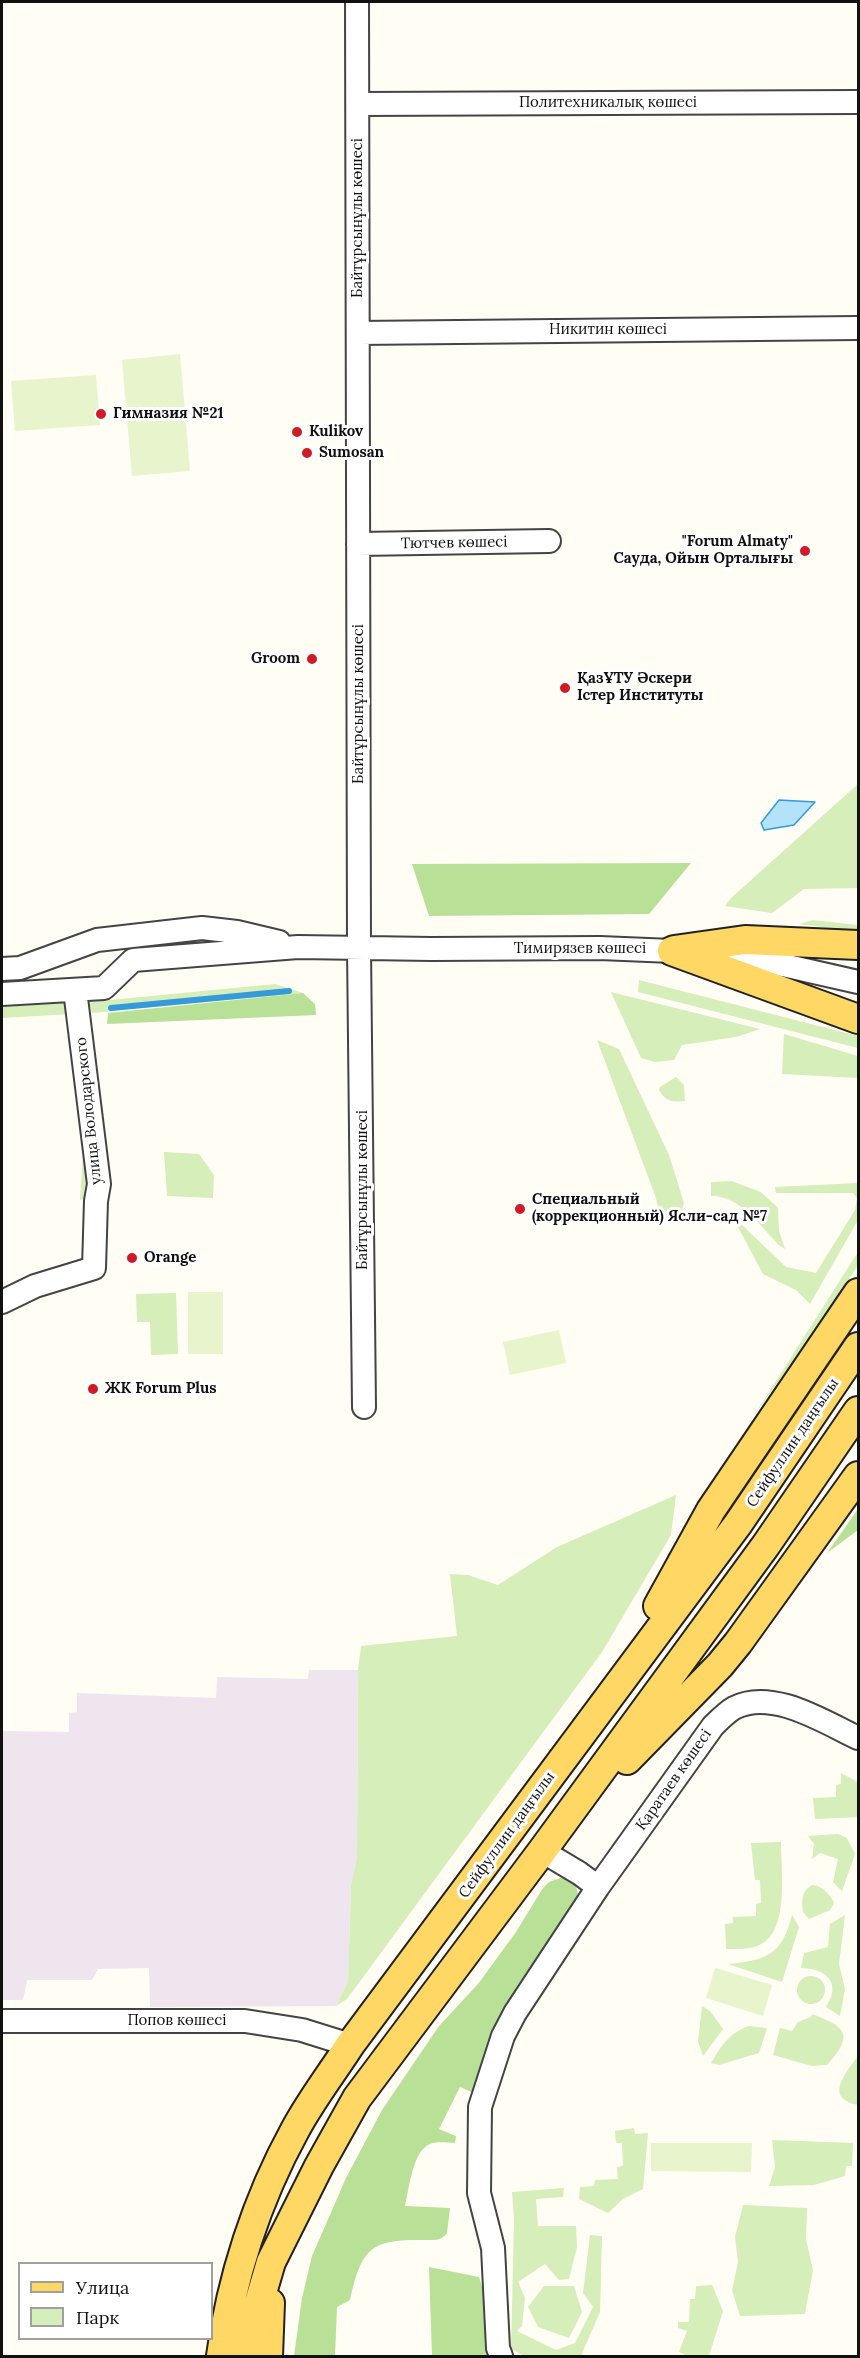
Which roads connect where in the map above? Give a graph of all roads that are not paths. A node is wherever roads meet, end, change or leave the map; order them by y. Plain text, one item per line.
1 (357, 2) edge
2 (858, 102) edge
3 (358, 104) junction
4 (858, 328) edge
5 (358, 333) junction
6 (549, 542) dead end
7 (358, 544) junction
8 (858, 945) edge
9 (298, 947) junction
10 (359, 948) junction
11 (672, 951) junction
12 (11, 968) edge
13 (858, 982) edge
14 (75, 990) junction
15 (2, 994) edge
16 (858, 1019) edge
17 (858, 1293) edge
18 (2, 1302) edge
19 (858, 1347) edge
20 (364, 1407) dead end
21 (858, 1411) edge
22 (858, 1476) edge
23 (609, 1696) junction
24 (858, 1738) edge
25 (550, 1840) junction
26 (598, 1887) junction
27 (2, 2021) edge
28 (350, 2045) junction
29 (271, 2262) junction
30 (223, 2343) edge
31 (216, 2356) edge
32 (246, 2356) edge
33 (268, 2356) edge
34 (501, 2356) edge

1 - 3 street, Байтұрсынұлы көшесі
2 - 3 street, Политехникалық көшесі
3 - 5 street, Байтұрсынұлы көшесі
4 - 5 street, Никитин көшесі
5 - 7 street, Байтұрсынұлы көшесі
6 - 7 street, Тютчев көшесі
7 - 10 street, Байтұрсынұлы көшесі
8 - 11 main road
9 - 10 street, Тимирязев көшесі
9 - 12 street, Тимирязев көшесі
9 - 14 street, Тимирязев көшесі
10 - 11 street, Тимирязев көшесі
10 - 20 street, Байтұрсынұлы көшесі
11 - 13 street, Тимирязев көшесі
11 - 16 main road
14 - 15 street, Тимирязев көшесі
14 - 18 street, улица Володарского
17 - 23 main road
19 - 23 main road, Сейфуллин даңғылы
21 - 25 main road
22 - 25 main road
23 - 28 main road, Сейфуллин даңғылы
24 - 26 street, Қаратаев көшесі
25 - 26 street
25 - 29 main road
26 - 34 street, Қаратаев көшесі
27 - 28 street, Попов көшесі
28 - 30 main road, Сейфуллин даңғылы
29 - 32 main road
29 - 33 main road
30 - 31 main road, Сейфуллин даңғылы

